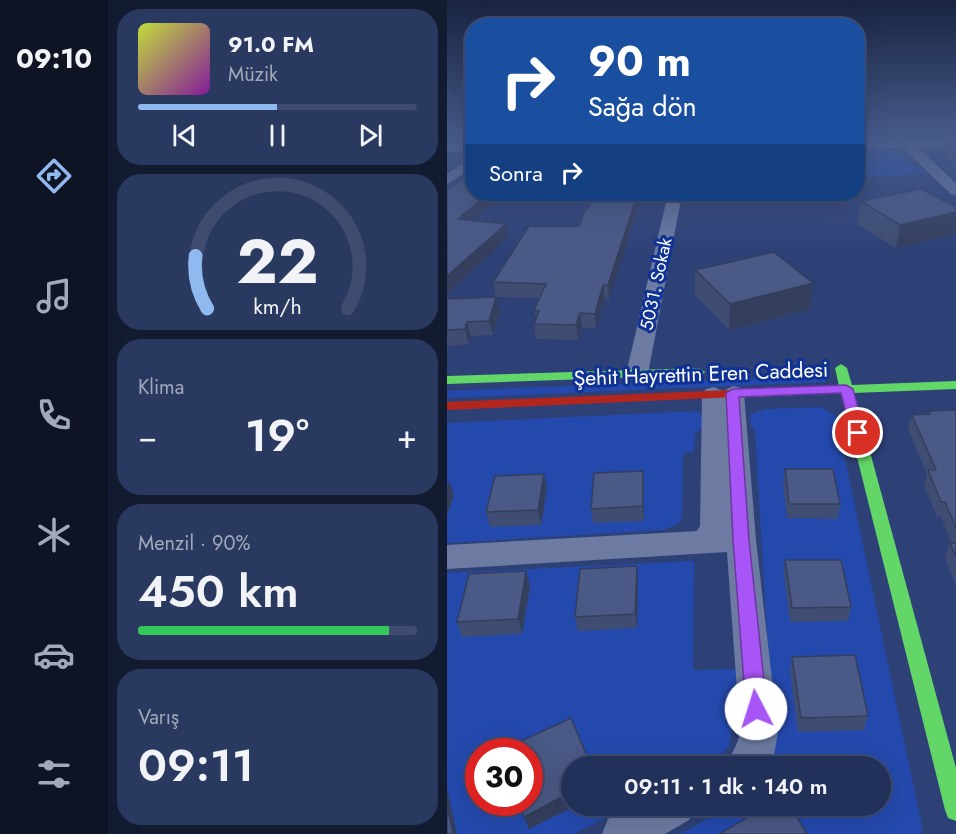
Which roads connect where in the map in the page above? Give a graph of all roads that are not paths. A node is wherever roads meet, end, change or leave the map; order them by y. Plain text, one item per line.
1 (939, 175) edge
2 (956, 191) edge
3 (674, 201) edge
4 (841, 368) dead end
5 (637, 374) junction
6 (447, 380) edge
7 (956, 385) edge
8 (719, 386) junction
9 (846, 389) junction
10 (447, 406) edge
11 (741, 540) junction
12 (706, 541) junction
13 (447, 557) edge
14 (754, 756) edge
15 (956, 810) edge
16 (656, 816) edge
17 (623, 834) edge

1 - 2 street
3 - 5 street, 5031. Sokak
4 - 9 main road
5 - 6 main road, Şehit Hayrettin Eren Caddesi
5 - 8 main road, Şehit Hayrettin Eren Caddesi
7 - 9 main road, Şehit Hayrettin Eren Caddesi
8 - 9 main road, Şehit Hayrettin Eren Caddesi
8 - 10 main road, Şehit Hayrettin Eren Caddesi
8 - 11 street
8 - 12 street
9 - 15 main road
11 - 12 street
11 - 14 street
12 - 13 street
16 - 17 street

